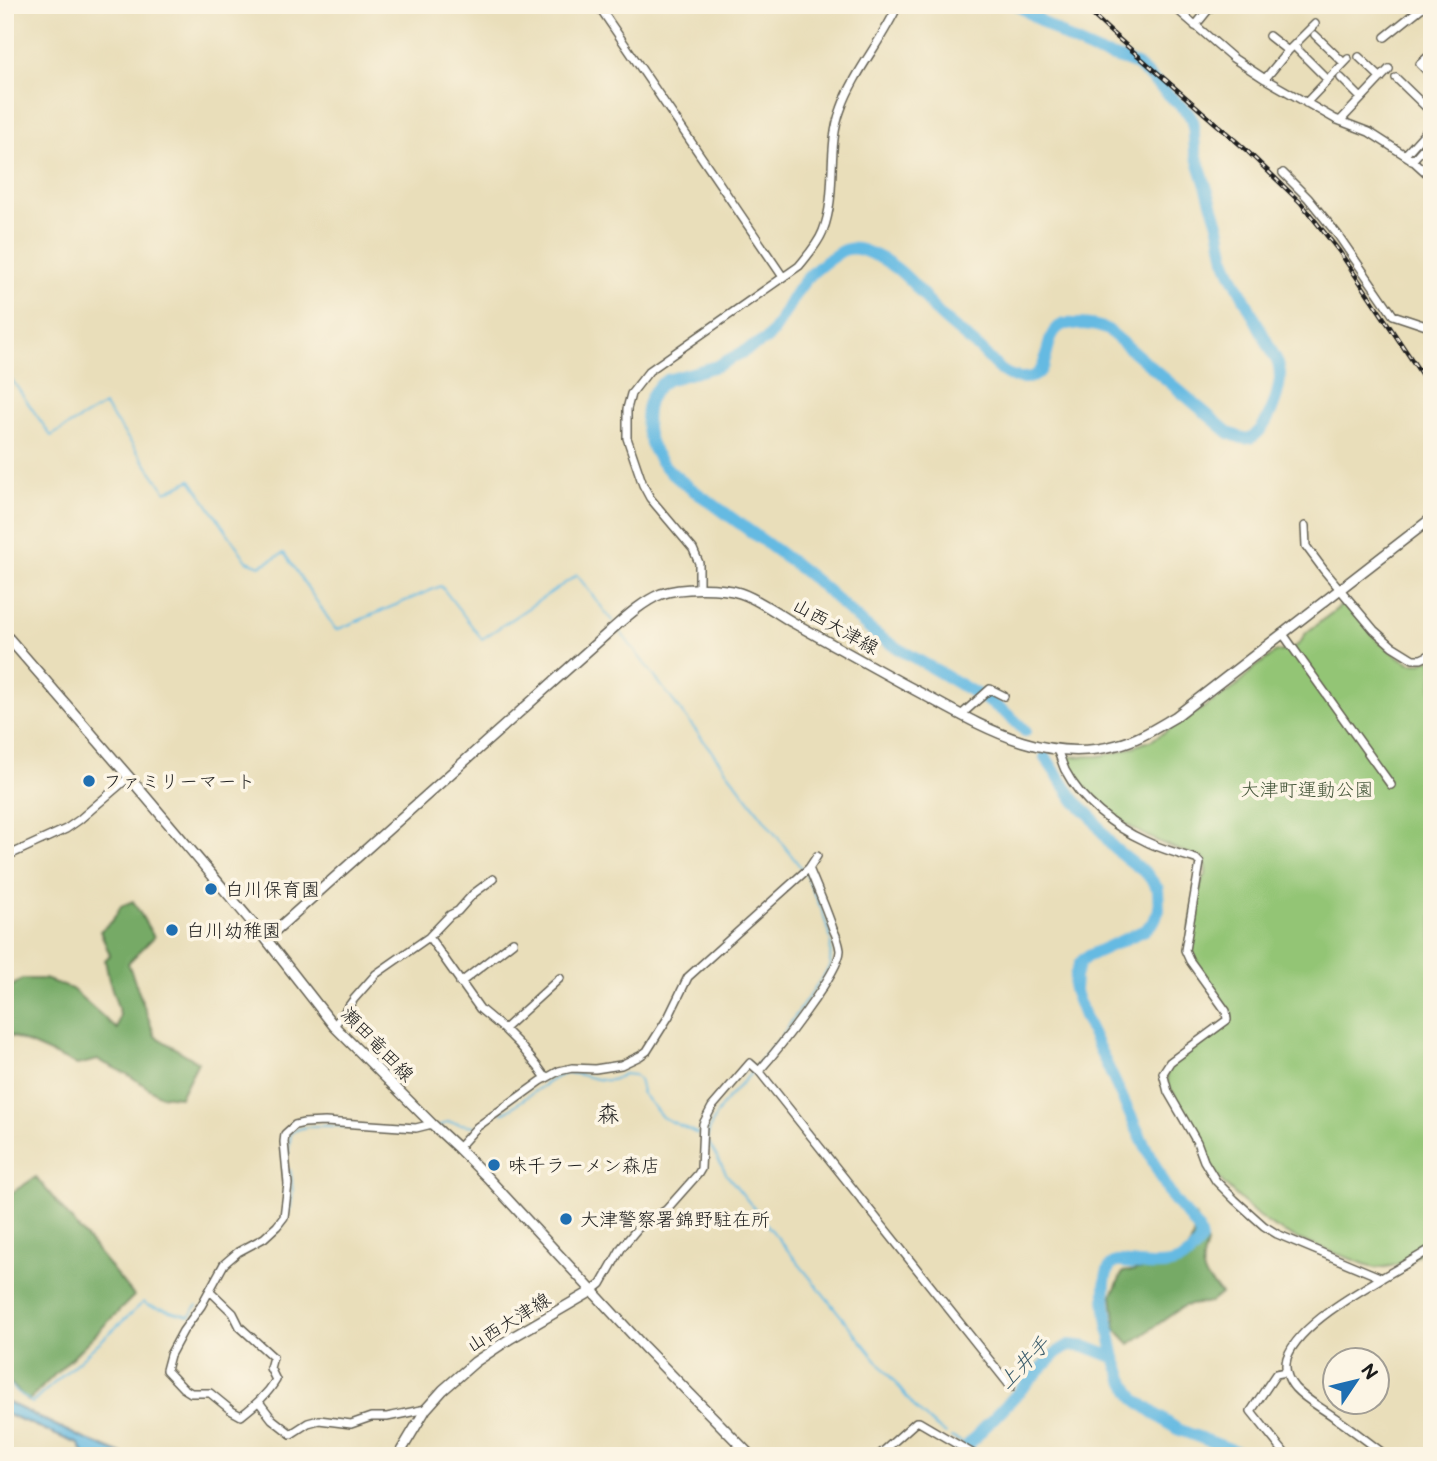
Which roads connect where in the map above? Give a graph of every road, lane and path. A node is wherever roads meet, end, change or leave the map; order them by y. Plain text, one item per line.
1 (598, 5) edge
2 (898, 5) edge
3 (1108, 5) edge
4 (1123, 5) edge
5 (1172, 5) edge
6 (1212, 5) edge
7 (1425, 5) edge
8 (1315, 24) dead end
9 (1195, 26) junction
10 (1315, 35) dead end
11 (1269, 36) dead end
12 (1385, 37) dead end
13 (1297, 49) dead end
14 (1288, 51) junction
15 (1432, 53) edge
16 (1359, 57) dead end
17 (1389, 69) dead end
18 (1432, 76) edge
19 (1341, 78) dead end
20 (1381, 78) junction
21 (1396, 78) dead end
22 (1265, 79) junction
23 (1328, 80) junction
24 (1361, 99) junction
25 (1307, 103) junction
26 (1432, 113) edge
27 (1339, 121) junction
28 (1432, 125) edge
29 (1432, 138) edge
30 (1405, 155) junction
31 (1412, 161) junction
32 (1283, 173) dead end
33 (1432, 178) edge
34 (783, 278) junction
35 (1432, 328) edge
36 (1432, 518) edge
37 (1305, 526) dead end
38 (699, 589) junction
39 (1341, 589) junction
40 (5, 634) edge
41 (1283, 634) junction
42 (1432, 654) edge
43 (1004, 696) dead end
44 (961, 715) junction
45 (1057, 750) junction
46 (129, 777) junction
47 (1391, 785) dead end
48 (817, 856) dead end
49 (5, 857) edge
50 (808, 868) junction
51 (493, 879) dead end
52 (429, 937) junction
53 (266, 939) junction
54 (513, 942) dead end
55 (560, 978) dead end
56 (460, 983) junction
57 (334, 1026) junction
58 (504, 1029) junction
59 (759, 1071) junction
60 (546, 1078) junction
61 (432, 1124) junction
62 (458, 1148) junction
63 (1432, 1248) edge
64 (1382, 1278) junction
65 (209, 1291) junction
66 (592, 1291) junction
67 (1286, 1372) junction
68 (1011, 1387) dead end
69 (259, 1402) junction
70 (426, 1409) junction
71 (398, 1456) edge
72 (751, 1456) edge
73 (878, 1456) edge
74 (977, 1456) edge
75 (1287, 1456) edge
76 (1387, 1456) edge

1 - 34 street
2 - 34 street
3 - 4 street
5 - 9 street
6 - 9 street
7 - 12 street
8 - 14 street
9 - 22 street
10 - 23 street
11 - 14 street
13 - 23 street
14 - 22 street
15 - 18 street
16 - 20 street
17 - 20 street
19 - 24 street
20 - 24 street
21 - 26 street
22 - 25 street
23 - 25 street
24 - 27 street
25 - 27 street
27 - 30 street
28 - 30 street
29 - 31 street
30 - 31 street
31 - 33 street
32 - 35 street
34 - 38 street
36 - 39 main road, 山西大津線
37 - 39 street
38 - 44 main road, 山西大津線
38 - 53 main road, 山西大津線
39 - 41 main road, 山西大津線
39 - 42 street
40 - 46 main road, 瀬田竜田線
41 - 45 main road, 山西大津線
41 - 47 street
43 - 44 street
44 - 45 main road, 山西大津線
45 - 64 street
46 - 49 street
46 - 53 main road, 瀬田竜田線
48 - 50 street
50 - 59 street
50 - 60 street
51 - 52 street
52 - 56 street
52 - 57 street
53 - 57 main road, 瀬田竜田線
54 - 56 street
55 - 58 street
56 - 58 street
57 - 61 main road, 瀬田竜田線
58 - 60 street
59 - 66 street
59 - 68 street
60 - 62 street
61 - 62 main road, 瀬田竜田線
61 - 65 street
62 - 66 main road, 瀬田竜田線
63 - 64 street
64 - 67 street
65 - 69 street
65 - 69 street
66 - 70 main road, 山西大津線
66 - 72 main road, 瀬田竜田線
67 - 75 street
67 - 76 street
69 - 70 street
70 - 71 main road, 山西大津線
73 - 74 street

